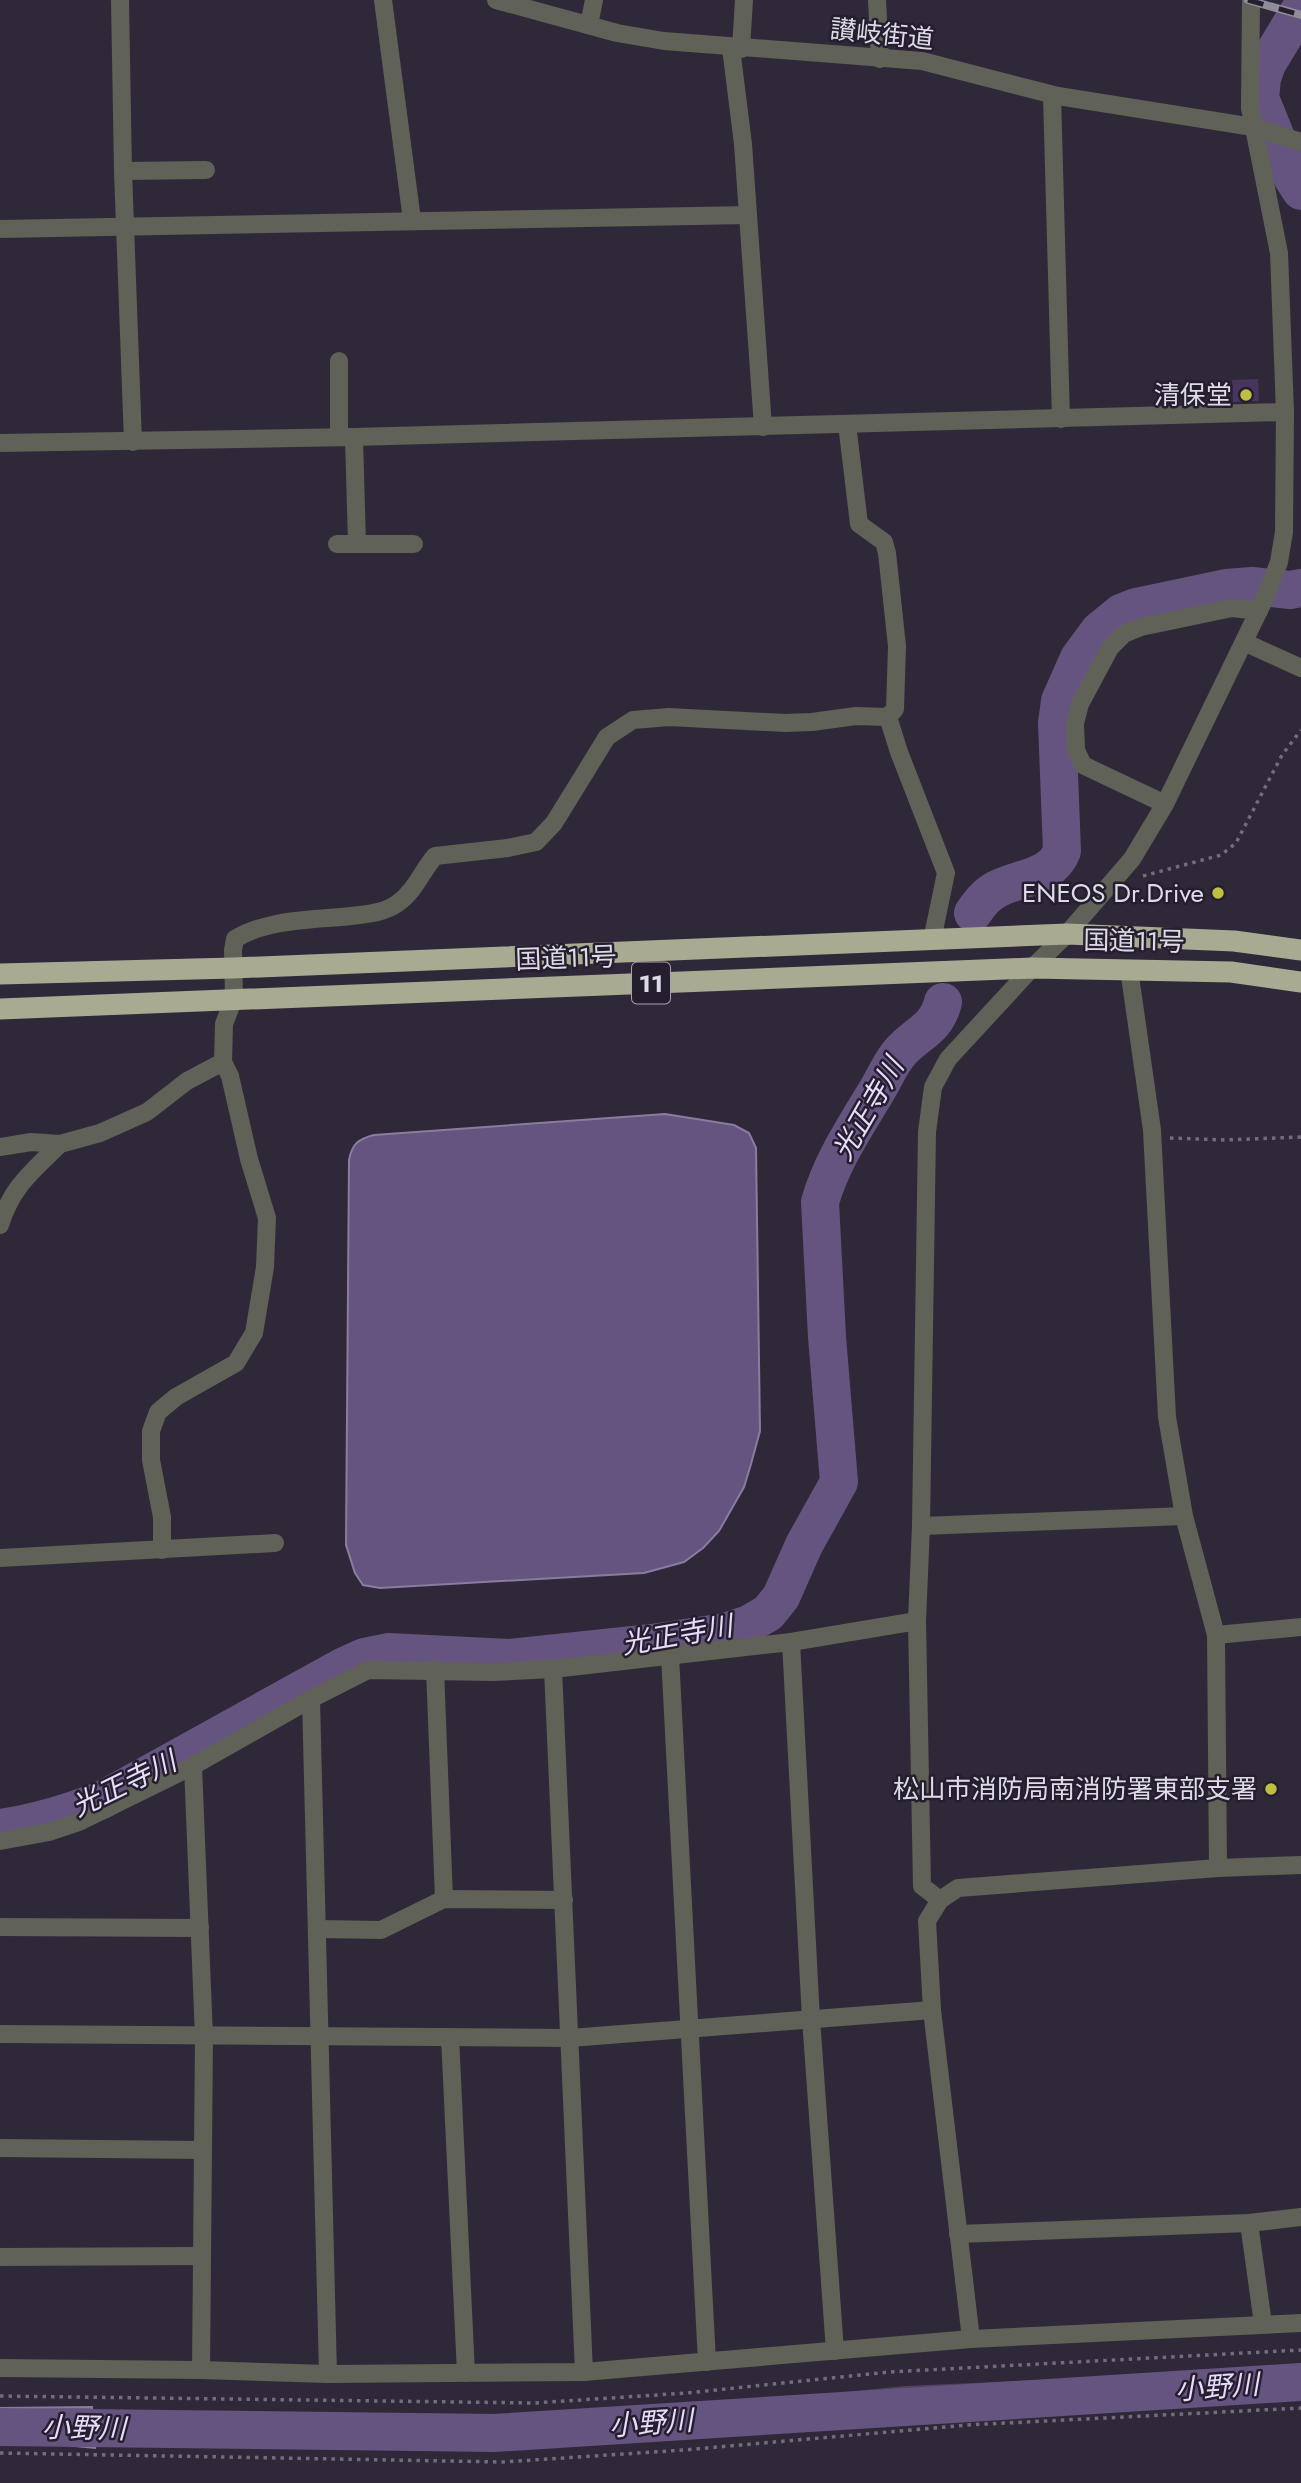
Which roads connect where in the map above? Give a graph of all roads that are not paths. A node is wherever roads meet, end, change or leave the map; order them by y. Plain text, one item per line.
1 (120, 0) edge
2 (383, 0) edge
3 (496, 0) edge
4 (594, 0) edge
5 (744, 0) edge
6 (877, 0) edge
7 (1251, 0) edge
8 (589, 25) junction
9 (736, 48) junction
10 (880, 59) junction
11 (1052, 94) junction
12 (1253, 127) junction
13 (1301, 142) edge
14 (206, 170) dead end
15 (123, 171) junction
16 (748, 215) junction
17 (412, 220) junction
18 (124, 225) junction
19 (0, 229) edge
20 (338, 361) dead end
21 (1284, 412) junction
22 (1062, 419) junction
23 (847, 424) junction
24 (763, 427) junction
25 (346, 437) junction
26 (133, 442) junction
27 (0, 443) edge
28 (1293, 524) edge
29 (337, 544) dead end
30 (357, 544) junction
31 (414, 544) dead end
32 (1262, 604) junction
33 (1244, 642) junction
34 (1301, 668) edge
35 (888, 717) junction
36 (1165, 804) junction
37 (1067, 934) junction
38 (932, 940) junction
39 (1301, 950) edge
40 (233, 968) junction
41 (1032, 968) junction
42 (1129, 969) junction
43 (0, 974) edge
44 (1301, 982) edge
45 (234, 998) junction
46 (0, 1009) edge
47 (223, 1062) junction
48 (60, 1144) junction
49 (0, 1147) edge
50 (0, 1225) edge
51 (1184, 1516) junction
52 (921, 1526) junction
53 (275, 1543) dead end
54 (162, 1549) junction
55 (0, 1558) edge
56 (917, 1621) junction
57 (1301, 1627) edge
58 (1216, 1635) junction
59 (791, 1642) junction
60 (670, 1656) junction
61 (435, 1669) junction
62 (553, 1669) junction
63 (311, 1699) junction
64 (193, 1766) junction
65 (0, 1841) edge
66 (1301, 1865) edge
67 (1217, 1868) junction
68 (444, 1899) junction
69 (940, 1899) junction
70 (564, 1900) junction
71 (0, 1927) edge
72 (200, 1928) junction
73 (317, 1929) junction
74 (932, 2010) junction
75 (811, 2019) junction
76 (690, 2028) junction
77 (0, 2034) edge
78 (204, 2037) junction
79 (319, 2037) junction
80 (450, 2037) junction
81 (570, 2038) junction
82 (0, 2148) edge
83 (203, 2150) junction
84 (1301, 2217) edge
85 (1248, 2224) junction
86 (958, 2234) junction
87 (202, 2256) junction
88 (0, 2257) edge
89 (1301, 2323) edge
90 (1263, 2324) junction
91 (971, 2339) junction
92 (835, 2351) junction
93 (707, 2362) junction
94 (0, 2368) edge
95 (201, 2370) junction
96 (584, 2372) junction
97 (466, 2373) junction
98 (328, 2374) junction

1 - 15 street
2 - 17 street
3 - 8 street, 讃岐街道
4 - 8 street
5 - 9 street
6 - 10 street
7 - 12 street
8 - 9 street, 讃岐街道
9 - 10 street, 讃岐街道
9 - 16 street
10 - 11 street, 讃岐街道
11 - 12 street, 讃岐街道
11 - 22 street
12 - 13 street, 讃岐街道
12 - 21 street
14 - 15 street
15 - 18 street
16 - 17 street
16 - 24 street
17 - 18 street
18 - 19 street
18 - 26 street
20 - 25 street
21 - 22 street
21 - 28 street
22 - 23 street
23 - 24 street
23 - 35 street
24 - 25 street
25 - 26 street
25 - 30 street
26 - 27 street
28 - 32 street
29 - 30 street
30 - 31 street
32 - 33 street
32 - 36 street
33 - 34 street
33 - 36 street
35 - 38 street
35 - 40 street
36 - 37 street
37 - 38 highway, 国道11号 / 11
37 - 39 highway, 国道11号 / 11
37 - 41 street
38 - 40 highway, 国道11号 / 11
40 - 43 highway, 国道11号 / 11
40 - 45 street
41 - 42 highway, 国道11号 / 11
41 - 45 highway, 国道11号 / 11
41 - 52 street
42 - 44 highway, 国道11号 / 11
42 - 51 street
45 - 46 highway, 国道11号 / 11
45 - 47 street
47 - 48 street
47 - 54 street
48 - 49 street
48 - 50 street
51 - 52 street
51 - 58 street
52 - 56 street
53 - 54 street
54 - 55 street
56 - 59 street
56 - 69 street
57 - 58 street
58 - 67 street
59 - 60 street
59 - 75 street
60 - 62 street
60 - 76 street
61 - 62 street
61 - 63 street
61 - 68 street
62 - 70 street
63 - 64 street
63 - 73 street
64 - 65 street
64 - 72 street
66 - 67 street
67 - 69 street
68 - 70 street
68 - 73 street
69 - 74 street
70 - 81 street
71 - 72 street
72 - 78 street
73 - 79 street
74 - 75 street
74 - 86 street
75 - 76 street
75 - 92 street
76 - 81 street
76 - 93 street
77 - 78 street
78 - 79 street
78 - 83 street
79 - 80 street
79 - 98 street
80 - 81 street
80 - 97 street
81 - 96 street
82 - 83 street
83 - 87 street
84 - 85 street
85 - 86 street
85 - 90 street
86 - 91 street
87 - 88 street
87 - 95 street
89 - 90 street
90 - 91 street
91 - 92 street
92 - 93 street
93 - 96 street
94 - 95 street
95 - 98 street
96 - 97 street
97 - 98 street

